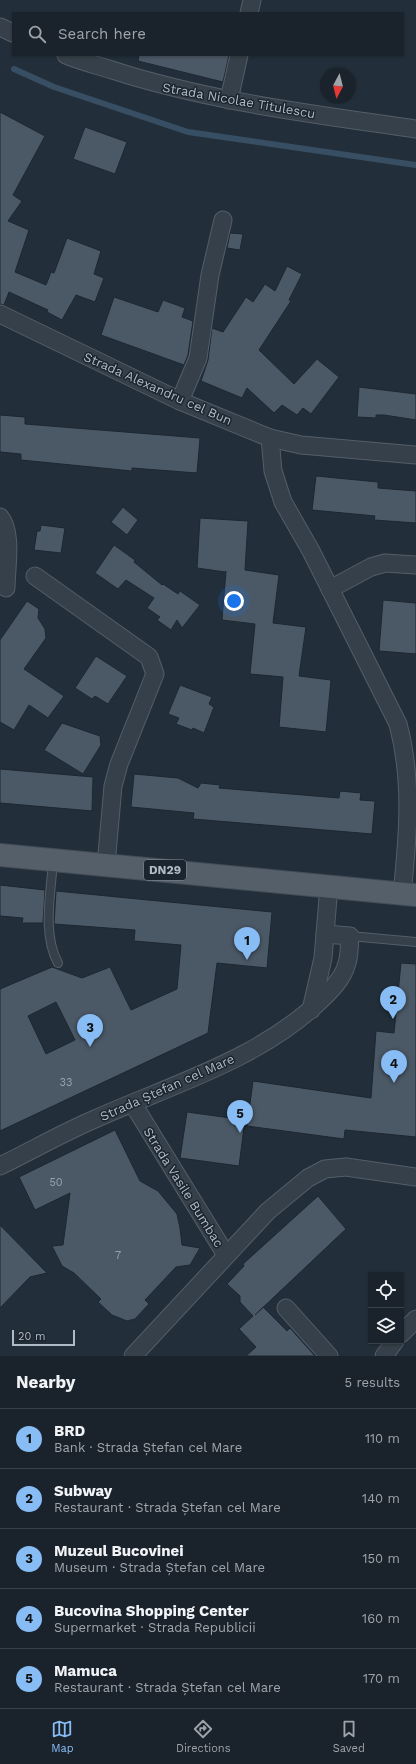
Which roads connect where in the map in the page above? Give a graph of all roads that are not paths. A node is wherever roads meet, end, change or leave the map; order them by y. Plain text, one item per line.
1 (252, 0) edge
2 (249, 12) edge
3 (0, 27) edge
4 (12, 33) edge
5 (69, 56) edge
6 (240, 56) edge
7 (229, 100) junction
8 (416, 129) edge
9 (223, 220) dead end
10 (0, 314) edge
11 (180, 401) junction
12 (270, 438) junction
13 (416, 455) edge
14 (0, 518) edge
15 (416, 565) edge
16 (35, 576) dead end
17 (6, 588) dead end
18 (330, 589) junction
19 (0, 855) edge
20 (53, 860) junction
21 (106, 865) junction
22 (330, 886) junction
23 (409, 894) edge
24 (325, 934) junction
25 (350, 936) junction
26 (416, 942) edge
27 (58, 964) dead end
28 (311, 1010) junction
29 (133, 1104) junction
30 (0, 1166) edge
31 (416, 1177) edge
32 (226, 1255) junction
33 (286, 1308) dead end
34 (416, 1319) edge
35 (404, 1331) edge
36 (393, 1344) edge
37 (133, 1356) edge
38 (329, 1356) edge
39 (384, 1356) edge

1 - 2 street
3 - 4 street
5 - 7 street, Strada Nicolae Titulescu
6 - 7 street
7 - 8 street, Strada Nicolae Titulescu
9 - 11 street
10 - 11 street, Strada Alexandru cel Bun
11 - 12 street, Strada Alexandru cel Bun
12 - 13 street, Strada Alexandru cel Bun
12 - 18 street
14 - 17 street
15 - 18 street
16 - 21 street
18 - 23 street
19 - 20 main road, DN29
20 - 21 main road, DN29
20 - 27 lane
21 - 22 main road, DN29
22 - 23 main road, DN29
22 - 24 street
24 - 25 street
24 - 28 street
25 - 26 lane
25 - 28 street, Strada Ștefan cel Mare
28 - 29 street, Strada Ștefan cel Mare
29 - 30 street, Strada Ștefan cel Mare
29 - 32 street, Strada Vasile Bumbac
31 - 32 street
32 - 37 street, Strada Vasile Bumbac
33 - 38 street
34 - 35 street
36 - 39 street

